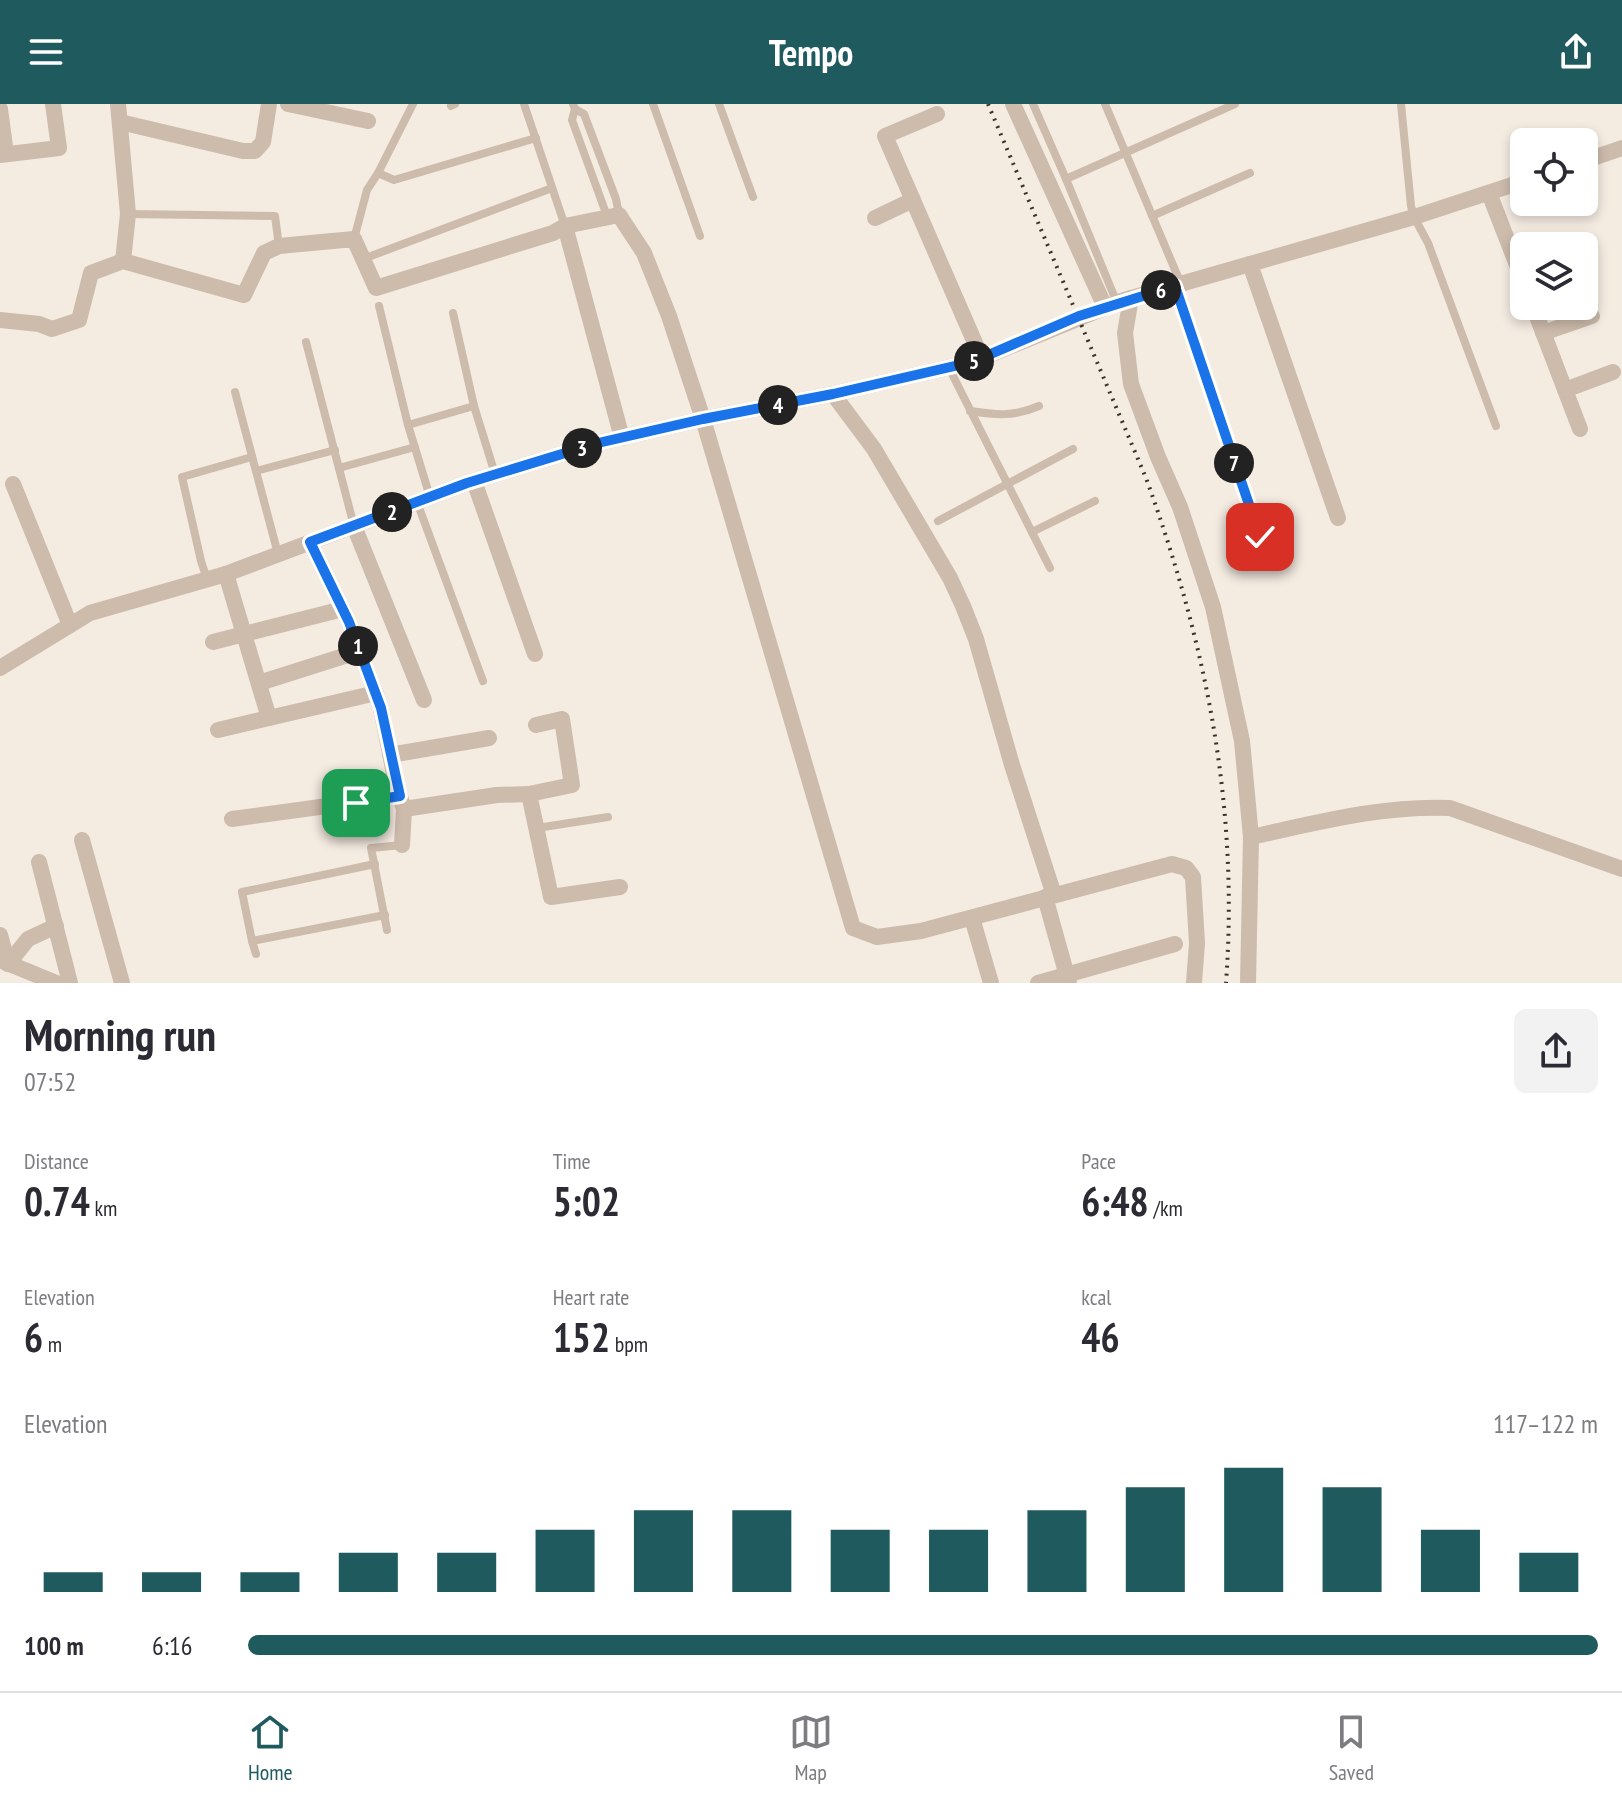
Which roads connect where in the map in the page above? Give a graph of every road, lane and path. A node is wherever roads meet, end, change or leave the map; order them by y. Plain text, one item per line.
1 (53, 104) edge
2 (118, 104) edge
3 (269, 104) edge
4 (288, 104) edge
5 (413, 104) edge
6 (524, 104) edge
7 (653, 104) edge
8 (719, 104) edge
9 (1013, 104) edge
10 (1033, 104) edge
11 (1105, 104) edge
12 (1235, 104) edge
13 (1401, 104) edge
14 (574, 107) edge
15 (0, 109) edge
16 (937, 114) dead end
17 (368, 121) dead end
18 (120, 122) junction
19 (536, 138) junction
20 (1622, 148) edge
21 (1125, 152) junction
22 (3, 155) edge
23 (1598, 156) edge
24 (378, 173) junction
25 (1250, 173) dead end
26 (1066, 179) junction
27 (1510, 186) edge
28 (552, 188) junction
29 (1489, 193) junction
30 (753, 197) dead end
31 (913, 200) junction
32 (128, 214) junction
33 (1152, 216) junction
34 (614, 217) junction
35 (1414, 217) junction
36 (875, 218) dead end
37 (565, 226) junction
38 (700, 236) dead end
39 (354, 239) junction
40 (279, 246) junction
41 (1510, 246) edge
42 (362, 260) junction
43 (123, 261) junction
44 (1250, 264) junction
45 (1178, 285) junction
46 (1118, 303) junction
47 (379, 306) dead end
48 (453, 313) dead end
49 (0, 320) edge
50 (1538, 320) edge
51 (1580, 320) edge
52 (1543, 333) junction
53 (306, 342) dead end
54 (982, 359) junction
55 (949, 368) junction
56 (1613, 372) dead end
57 (1565, 390) junction
58 (235, 392) dead end
59 (833, 394) junction
60 (474, 406) junction
61 (1039, 406) dead end
62 (970, 411) junction
63 (703, 419) junction
64 (408, 425) junction
65 (1496, 426) dead end
66 (1580, 429) dead end
67 (622, 438) junction
68 (415, 447) junction
69 (1073, 449) dead end
70 (335, 450) junction
71 (252, 457) junction
72 (339, 468) junction
73 (256, 471) junction
74 (495, 475) junction
75 (474, 481) junction
76 (13, 484) dead end
77 (1007, 484) junction
78 (423, 500) junction
79 (1095, 501) dead end
80 (1338, 518) dead end
81 (938, 521) dead end
82 (354, 526) junction
83 (1032, 532) junction
84 (1260, 537) dead end
85 (310, 542) junction
86 (278, 554) junction
87 (1050, 568) dead end
88 (226, 574) junction
89 (207, 579) junction
90 (343, 609) junction
91 (70, 625) junction
92 (245, 635) junction
93 (213, 642) dead end
94 (360, 651) junction
95 (535, 654) dead end
96 (0, 666) edge
97 (483, 681) dead end
98 (259, 683) junction
99 (376, 693) junction
100 (424, 700) dead end
101 (269, 718) junction
102 (536, 725) dead end
103 (218, 730) dead end
104 (489, 738) dead end
105 (390, 755) junction
106 (529, 794) junction
107 (402, 802) junction
108 (608, 817) dead end
109 (232, 819) dead end
110 (536, 828) junction
111 (1251, 837) junction
112 (82, 840) dead end
113 (402, 845) joint
114 (39, 862) dead end
115 (375, 864) junction
116 (1622, 869) edge
117 (620, 887) dead end
118 (1050, 896) junction
119 (385, 915) junction
120 (972, 918) junction
121 (56, 926) junction
122 (387, 930) dead end
123 (0, 935) edge
124 (252, 941) junction
125 (1175, 944) dead end
126 (256, 954) dead end
127 (4, 962) edge
128 (1068, 979) edge
129 (56, 983) edge
130 (70, 983) edge
131 (122, 983) edge
132 (991, 983) edge
133 (1038, 983) edge
134 (1194, 983) edge
135 (1248, 983) edge

1 - 22 street
2 - 18 street
3 - 18 street
4 - 17 street
5 - 24 lane
6 - 19 lane
7 - 38 lane
8 - 30 lane
9 - 46 street
10 - 26 lane
11 - 21 lane
12 - 21 lane
13 - 35 lane
14 - 34 lane
14 - 34 lane
15 - 22 street
16 - 31 street
18 - 32 street
19 - 24 lane
19 - 28 lane
20 - 23 street
21 - 26 lane
21 - 33 lane
24 - 39 lane
25 - 33 lane
26 - 46 lane
27 - 29 street
28 - 37 lane
28 - 42 lane
29 - 35 street
29 - 41 street
31 - 36 street
31 - 54 street
32 - 40 lane
32 - 43 street
33 - 45 lane
34 - 37 street
34 - 63 street
35 - 44 street
35 - 65 lane
37 - 42 street
37 - 67 street
39 - 40 street
39 - 42 street
40 - 43 street
43 - 49 street
44 - 45 street
44 - 80 street
45 - 46 street
45 - 84 lane
46 - 54 street
46 - 111 street
47 - 64 lane
48 - 60 lane
50 - 52 street
51 - 52 street
52 - 57 street
53 - 70 lane
54 - 55 street
55 - 59 street
55 - 62 lane
56 - 57 street
57 - 66 street
58 - 71 lane
59 - 63 street
59 - 118 street
60 - 64 lane
60 - 74 lane
61 - 62 lane
62 - 77 lane
63 - 67 street
63 - 120 street
64 - 68 lane
67 - 74 street
68 - 72 lane
68 - 78 lane
69 - 77 lane
70 - 72 lane
70 - 73 lane
71 - 73 lane
71 - 89 lane
72 - 82 lane
73 - 86 lane
74 - 75 street
75 - 78 street
75 - 95 street
76 - 91 street
77 - 81 lane
77 - 83 lane
78 - 82 street
78 - 97 lane
79 - 83 lane
82 - 85 street
82 - 100 street
83 - 87 lane
85 - 86 street
85 - 90 street
86 - 88 street
88 - 89 street
88 - 92 street
89 - 91 street
90 - 92 street
90 - 94 street
91 - 96 street
92 - 93 street
92 - 98 street
94 - 98 street
94 - 99 street
98 - 101 street
99 - 101 street
99 - 105 street
101 - 103 street
102 - 106 street
104 - 105 street
105 - 107 street
106 - 107 street
106 - 110 street
107 - 109 street
107 - 113 street
108 - 110 lane
110 - 117 street
111 - 116 street
111 - 135 street
112 - 131 street
113 - 115 lane
114 - 121 street
115 - 119 lane
115 - 124 lane
118 - 120 street
118 - 128 street
118 - 134 street
119 - 122 lane
119 - 124 lane
120 - 132 street
121 - 127 street
121 - 130 street
123 - 127 street
124 - 126 lane
125 - 128 street
127 - 129 street
128 - 133 street

